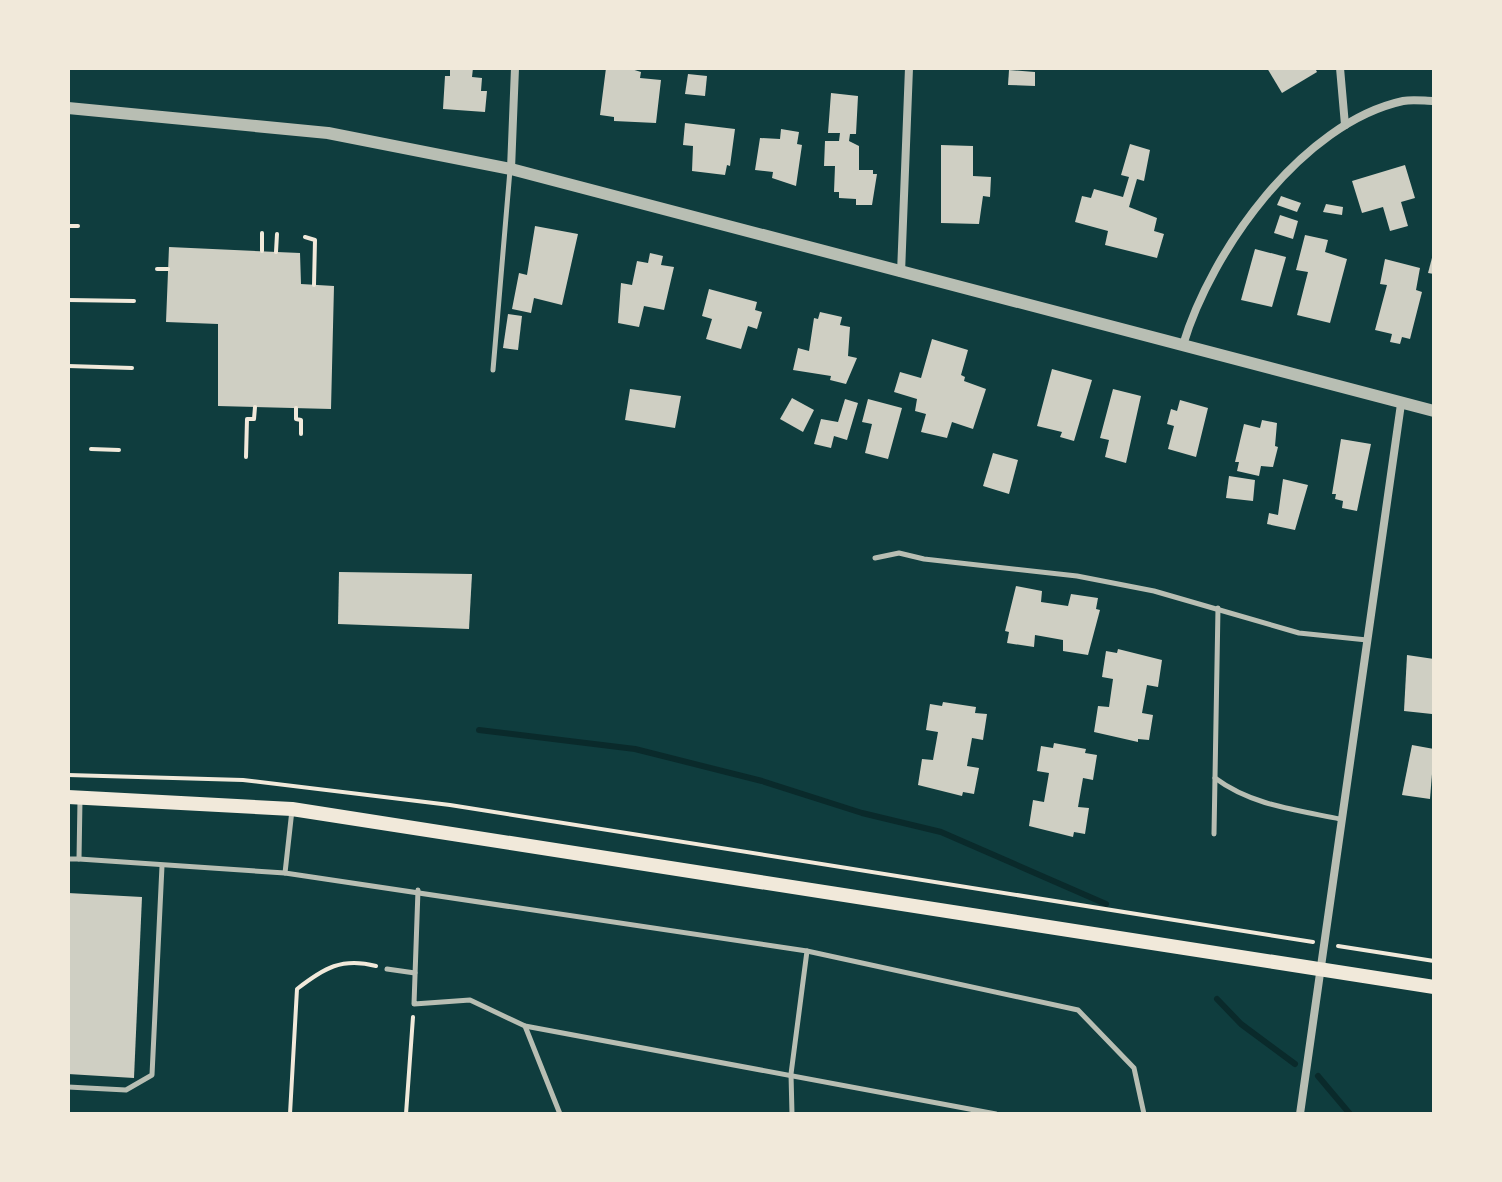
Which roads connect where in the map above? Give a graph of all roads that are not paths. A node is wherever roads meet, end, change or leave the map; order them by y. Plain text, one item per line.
1 (515, 68) edge
2 (909, 68) edge
3 (1340, 68) edge
4 (1434, 101) edge
5 (68, 108) edge
6 (1345, 125) junction
7 (511, 169) junction
8 (900, 273) junction
9 (1183, 345) junction
10 (493, 370) dead end
11 (1401, 404) junction
12 (1434, 411) edge
13 (875, 558) dead end
14 (1218, 608) junction
15 (1367, 640) junction
16 (1215, 778) junction
17 (74, 797) edge
18 (292, 809) junction
19 (1340, 819) junction
20 (1214, 834) dead end
21 (68, 859) edge
22 (79, 859) junction
23 (162, 866) junction
24 (285, 873) junction
25 (418, 890) junction
26 (807, 951) junction
27 (387, 969) road end
28 (1318, 970) junction
29 (415, 973) junction
30 (1434, 987) edge
31 (525, 1026) junction
32 (791, 1074) junction
33 (68, 1087) edge
34 (560, 1114) edge
35 (792, 1114) edge
36 (996, 1114) edge
37 (1144, 1114) edge
38 (1300, 1114) edge

1 - 7 street
2 - 8 street
3 - 6 street
4 - 6 street
5 - 7 street
6 - 9 street
7 - 8 street
7 - 10 lane
8 - 9 street
9 - 11 street
11 - 12 street
11 - 15 street
13 - 14 lane
14 - 15 lane
14 - 16 lane
15 - 19 street
16 - 19 lane
16 - 20 lane
17 - 18 main road
17 - 22 lane
18 - 24 lane
18 - 28 main road
19 - 28 street
21 - 22 lane
22 - 23 lane
23 - 24 lane
23 - 33 lane
24 - 25 lane
25 - 26 lane
25 - 29 lane
26 - 32 lane
26 - 37 lane
27 - 29 lane
28 - 30 main road
28 - 38 street
29 - 31 lane
31 - 32 lane
31 - 34 lane
32 - 35 lane
32 - 36 lane

